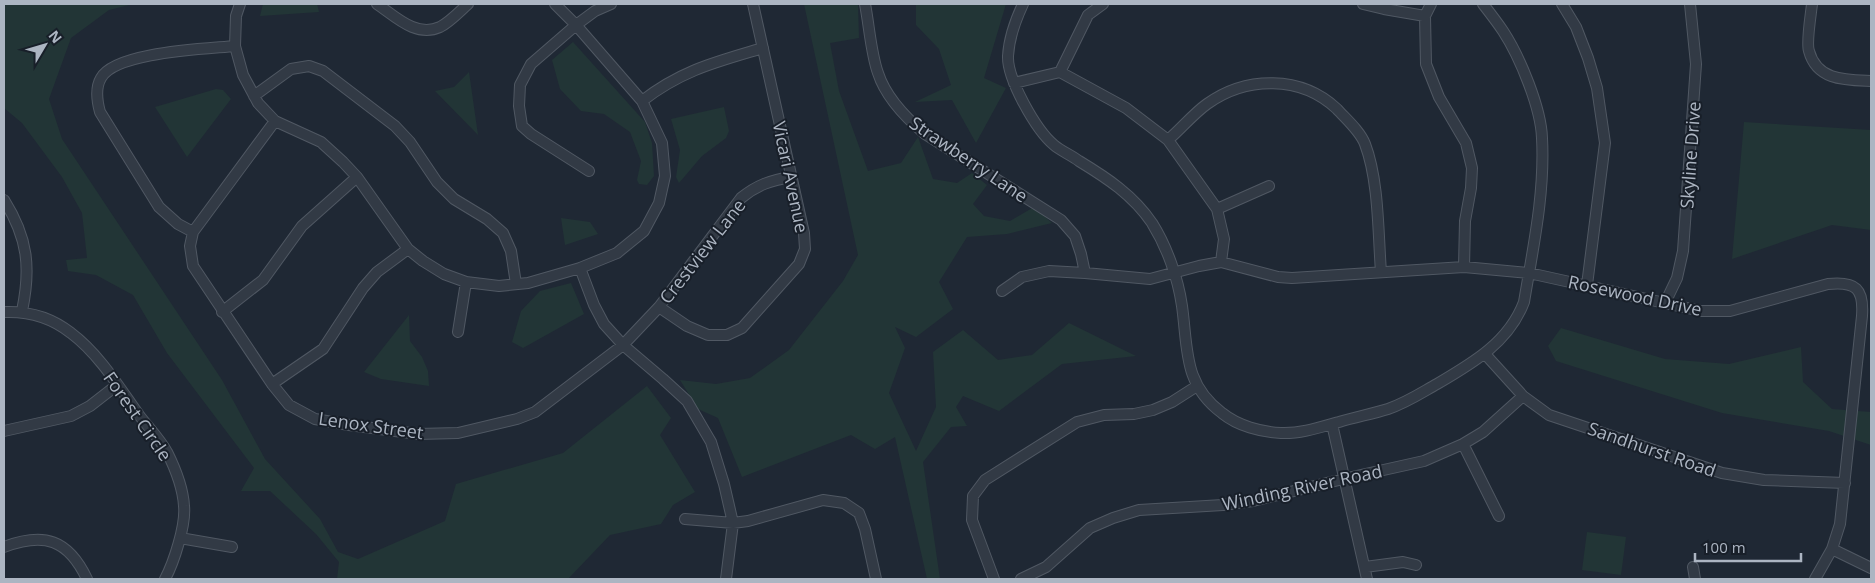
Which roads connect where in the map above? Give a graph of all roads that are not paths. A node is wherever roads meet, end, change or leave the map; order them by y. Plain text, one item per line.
1 (240, 4) edge
2 (377, 4) edge
3 (468, 4) edge
4 (554, 4) edge
5 (611, 4) edge
6 (753, 4) edge
7 (865, 4) edge
8 (1023, 4) edge
9 (1103, 4) edge
10 (1363, 4) edge
11 (1431, 4) edge
12 (1483, 4) edge
13 (1562, 4) edge
14 (1690, 4) edge
15 (1812, 4) edge
16 (1425, 16) junction
17 (576, 25) junction
18 (235, 46) junction
19 (763, 48) junction
20 (1060, 72) junction
21 (1871, 81) edge
22 (1014, 83) junction
23 (254, 96) junction
24 (642, 101) junction
25 (275, 121) junction
26 (1168, 140) junction
27 (589, 171) dead end
28 (357, 177) junction
29 (792, 177) junction
30 (1269, 186) dead end
31 (4, 200) edge
32 (1217, 209) junction
33 (194, 232) junction
34 (408, 249) junction
35 (1222, 262) junction
36 (1464, 267) junction
37 (580, 268) junction
38 (1381, 272) junction
39 (1085, 273) junction
40 (1529, 273) junction
41 (1174, 274) junction
42 (466, 282) junction
43 (516, 284) junction
44 (1587, 285) junction
45 (1002, 291) dead end
46 (1665, 303) junction
47 (659, 307) junction
48 (4, 312) edge
49 (22, 312) junction
50 (222, 312) junction
51 (458, 332) dead end
52 (623, 345) junction
53 (1485, 354) junction
54 (272, 384) junction
55 (117, 385) junction
56 (1197, 386) junction
57 (1523, 396) junction
58 (1332, 424) junction
59 (4, 431) edge
60 (1463, 444) junction
61 (1343, 478) junction
62 (1844, 482) junction
63 (1499, 516) dead end
64 (685, 519) dead end
65 (733, 523) junction
66 (180, 538) junction
67 (4, 547) edge
68 (232, 547) dead end
69 (1832, 549) junction
70 (1416, 565) dead end
71 (1365, 567) junction
72 (1693, 567) dead end
73 (1871, 568) edge
74 (86, 579) edge
75 (165, 579) edge
76 (726, 579) edge
77 (876, 579) edge
78 (994, 579) edge
79 (1021, 579) edge
80 (1367, 579) edge
81 (1695, 579) edge
82 (1815, 579) edge

1 - 18 street
2 - 3 street
4 - 17 street
5 - 17 street
6 - 19 street, Vicari Avenue
7 - 39 street, Strawberry Lane
8 - 22 street
9 - 20 street
10 - 16 street
11 - 16 street
12 - 40 street
13 - 44 street
14 - 46 street, Skyline Drive
15 - 21 street
16 - 36 street
17 - 24 street
17 - 27 street
18 - 23 street
18 - 33 street
19 - 24 street
19 - 29 street, Vicari Avenue
20 - 22 street
20 - 26 street
22 - 41 street
23 - 25 street
23 - 43 street
24 - 37 street
25 - 28 street
25 - 33 street
26 - 32 street
26 - 38 street
28 - 34 street
28 - 50 street
29 - 47 street, Crestview Lane
29 - 47 street, Vicari Avenue
30 - 32 street
31 - 49 street
32 - 35 street
33 - 50 street, Lenox Street
34 - 42 street
34 - 54 street
35 - 38 street, Rosewood Drive
35 - 41 street, Rosewood Drive
36 - 38 street, Rosewood Drive
36 - 40 street, Rosewood Drive
37 - 43 street
37 - 52 street
39 - 41 street, Rosewood Drive
39 - 45 street, Rosewood Drive
40 - 44 street, Rosewood Drive
40 - 53 street
41 - 56 street
42 - 43 street
42 - 51 street
44 - 46 street, Rosewood Drive
46 - 62 street, Rosewood Drive
47 - 52 street, Crestview Lane
48 - 49 street, Forest Circle
49 - 55 street, Forest Circle
50 - 54 street, Lenox Street
52 - 54 street, Lenox Street
52 - 65 street
53 - 57 street, Sandhurst Road
53 - 58 street
55 - 59 street
55 - 66 street, Forest Circle
56 - 58 street
56 - 78 street
57 - 60 street, Winding River Road
57 - 62 street, Sandhurst Road
58 - 61 street
60 - 61 street, Winding River Road
60 - 63 street
61 - 71 street
61 - 79 street, Winding River Road
62 - 69 street, Rosewood Drive
64 - 65 street
65 - 76 street
65 - 77 street
66 - 68 street
66 - 75 street, Forest Circle
67 - 74 street
69 - 73 street
69 - 82 street, Rosewood Drive
70 - 71 street
71 - 80 street
72 - 81 street

